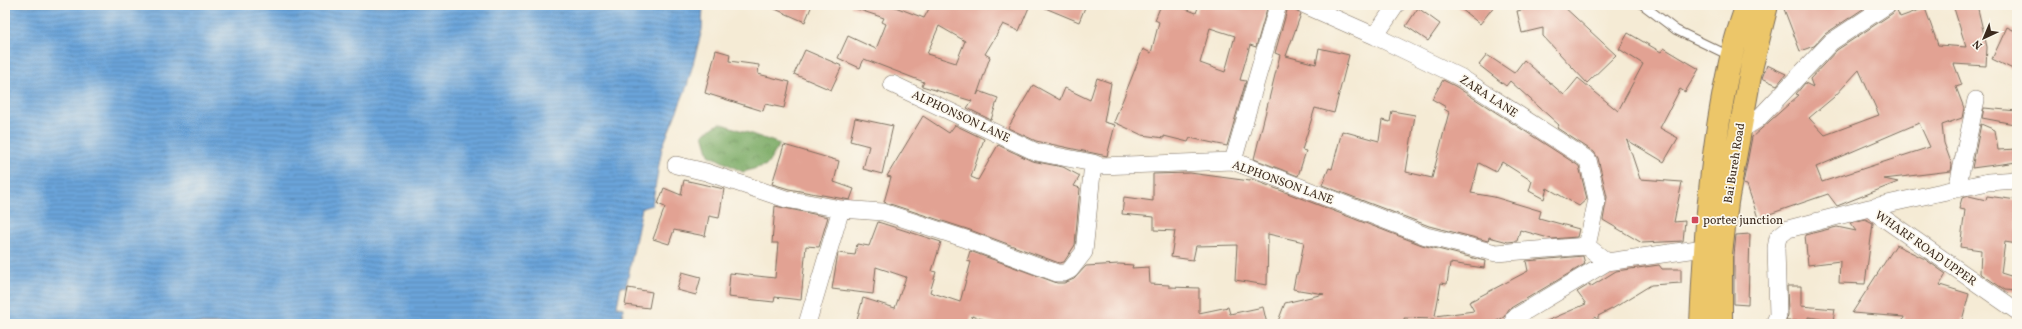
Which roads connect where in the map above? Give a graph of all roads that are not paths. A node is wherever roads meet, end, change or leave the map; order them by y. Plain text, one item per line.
1 (1278, 5) edge
2 (1305, 5) edge
3 (1396, 5) edge
4 (1643, 5) edge
5 (1746, 5) edge
6 (1767, 5) edge
7 (1888, 5) edge
8 (1375, 36) junction
9 (1731, 57) junction
10 (892, 84) dead end
11 (1976, 100) dead end
12 (1739, 131) junction
13 (1233, 161) junction
14 (1094, 163) junction
15 (676, 164) dead end
16 (2017, 180) edge
17 (1956, 189) junction
18 (1869, 208) junction
19 (841, 209) junction
20 (1587, 246) junction
21 (1704, 248) junction
22 (1607, 262) junction
23 (2017, 311) edge
24 (1511, 322) edge
25 (807, 324) edge
26 (1701, 324) edge
27 (1721, 324) edge
28 (1774, 324) edge

1 - 13 street
2 - 8 street, ZARA LANE
3 - 8 street
4 - 9 lane
5 - 9 highway, Bai Bureh Road
6 - 12 highway, Bai Bureh Road
7 - 12 street
8 - 20 street, ZARA LANE
9 - 21 highway, Bai Bureh Road
10 - 14 street, ALPHONSON LANE
11 - 17 street
12 - 27 highway, Bai Bureh Road
13 - 14 street, ALPHONSON LANE
13 - 20 street, ALPHONSON LANE
14 - 19 street
15 - 19 street
16 - 17 street
17 - 18 street
18 - 23 street, WHARF ROAD UPPER
18 - 28 street, WHARF ROAD UPPER
19 - 25 street
20 - 22 street
21 - 22 street
21 - 26 highway, Bai Bureh Road
22 - 24 street

